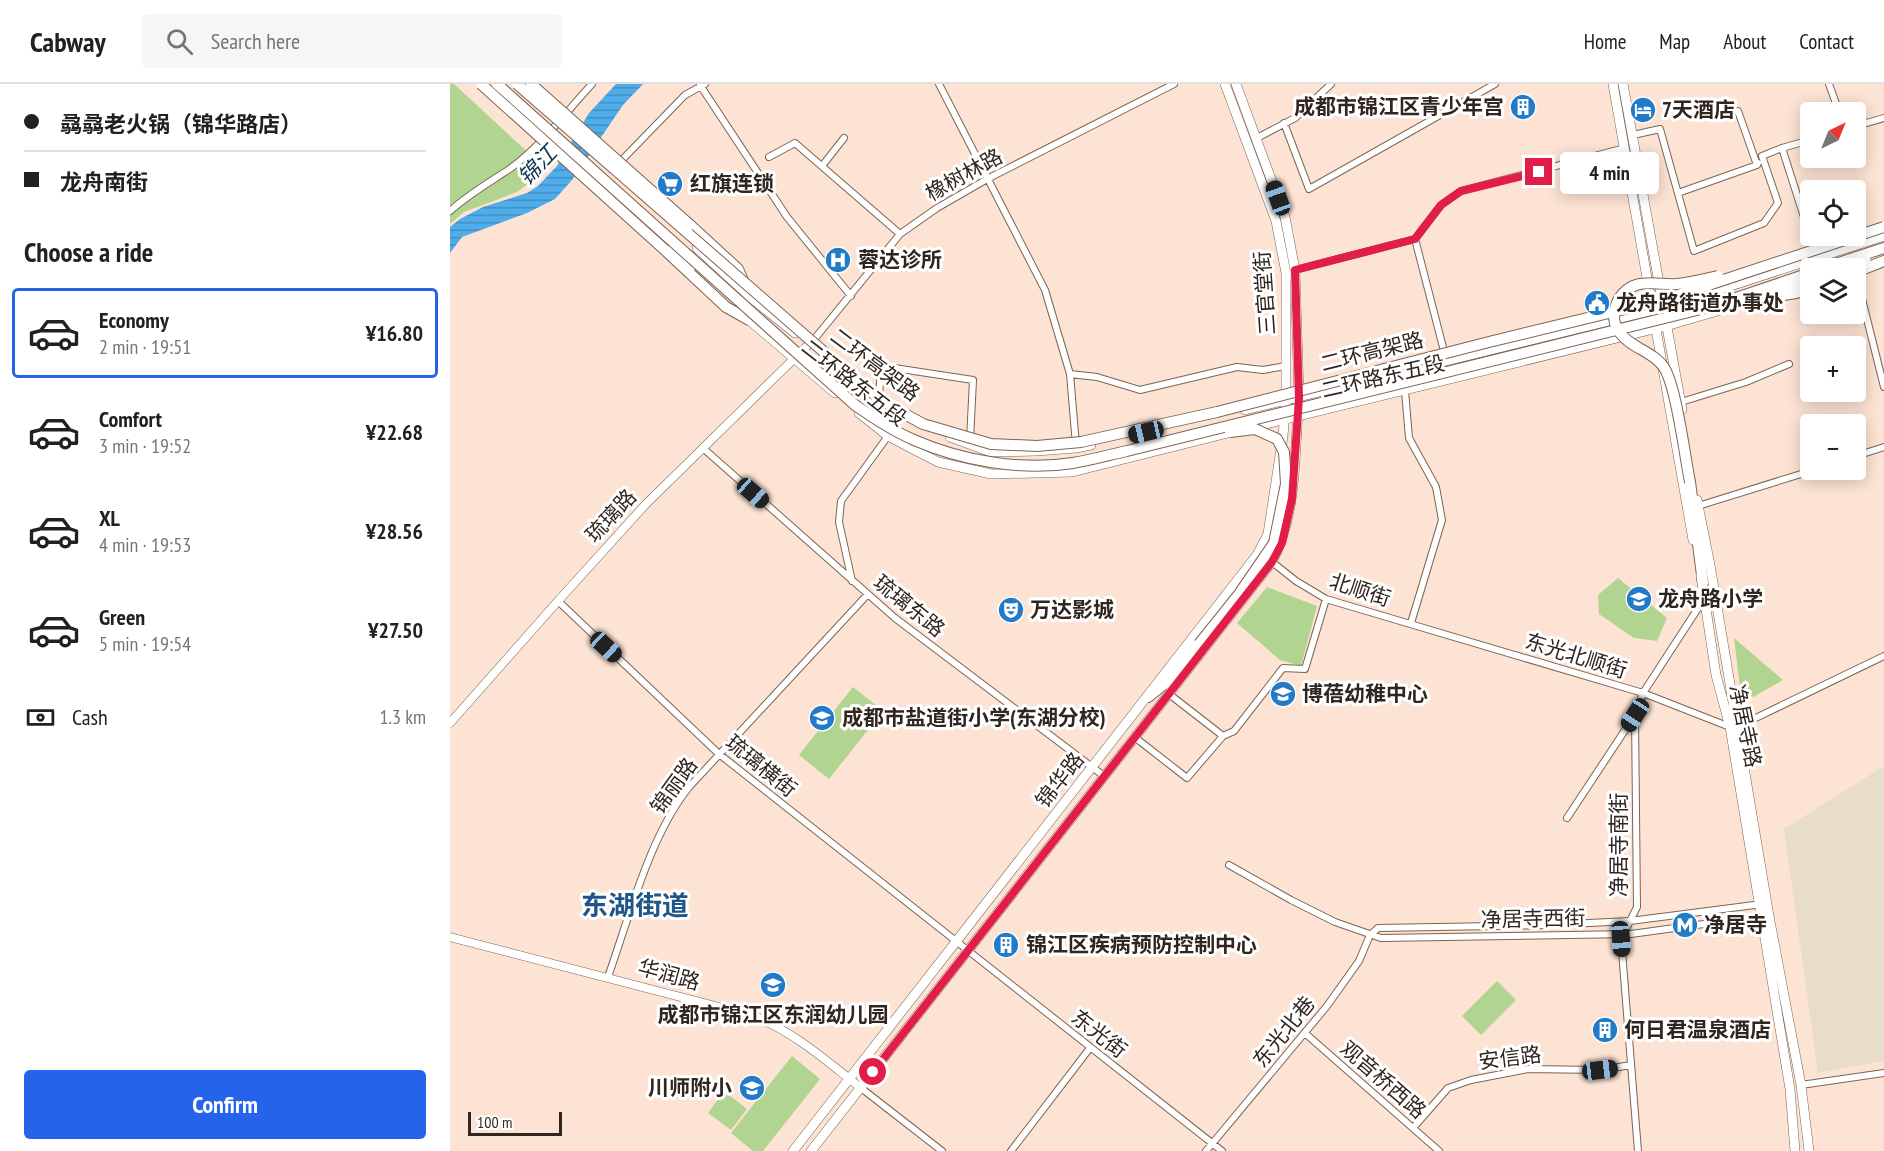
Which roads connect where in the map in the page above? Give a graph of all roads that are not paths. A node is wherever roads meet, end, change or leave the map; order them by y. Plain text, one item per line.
1 (481, 84) edge
2 (488, 84) edge
3 (497, 84) edge
4 (517, 84) edge
5 (523, 84) edge
6 (531, 84) edge
7 (592, 84) edge
8 (939, 84) edge
9 (1174, 84) edge
10 (1225, 84) edge
11 (1236, 84) edge
12 (1330, 84) edge
13 (1495, 84) edge
14 (1613, 84) edge
15 (1623, 84) edge
16 (1829, 84) edge
17 (702, 85) edge
18 (1835, 102) edge
19 (1738, 111) dead end
20 (560, 118) junction
21 (1884, 118) edge
22 (1284, 123) junction
23 (1866, 123) edge
24 (546, 135) junction
25 (1634, 135) junction
26 (844, 138) dead end
27 (1257, 138) junction
28 (1800, 143) edge
29 (1625, 148) junction
30 (1782, 148) junction
31 (1762, 156) junction
32 (769, 157) dead end
33 (1757, 165) junction
34 (822, 166) junction
35 (616, 167) junction
36 (989, 178) junction
37 (1678, 193) junction
38 (1800, 204) edge
39 (450, 211) edge
40 (1884, 226) edge
41 (1866, 232) edge
42 (900, 234) junction
43 (1884, 236) edge
44 (1415, 239) junction
45 (1866, 242) edge
46 (1825, 246) edge
47 (1828, 246) edge
48 (1854, 246) edge
49 (1884, 250) edge
50 (1857, 258) edge
51 (1884, 261) edge
52 (1866, 262) edge
53 (1866, 266) edge
54 (1295, 270) junction
55 (1800, 276) edge
56 (1800, 284) edge
57 (1800, 292) edge
58 (851, 296) junction
59 (750, 297) junction
60 (1758, 299) junction
61 (1663, 308) junction
62 (1652, 310) junction
63 (1866, 317) edge
64 (749, 321) junction
65 (1666, 326) junction
66 (1656, 328) junction
67 (809, 344) junction
68 (1447, 359) junction
69 (794, 360) junction
70 (1789, 364) dead end
71 (1286, 366) junction
72 (1070, 374) junction
73 (1884, 387) edge
74 (1405, 391) junction
75 (1299, 398) junction
76 (1286, 400) junction
77 (1681, 402) junction
78 (879, 403) junction
79 (1297, 416) junction
80 (1284, 420) junction
81 (888, 436) junction
82 (970, 444) junction
83 (1884, 447) edge
84 (1076, 448) junction
85 (704, 449) junction
86 (1127, 451) junction
87 (1866, 453) edge
88 (1800, 474) edge
89 (1698, 506) junction
90 (1272, 562) junction
91 (852, 581) junction
92 (1703, 583) junction
93 (868, 594) junction
94 (1326, 599) junction
95 (1704, 599) junction
96 (558, 601) junction
97 (1411, 623) junction
98 (1884, 656) edge
99 (1643, 693) junction
100 (1169, 694) junction
101 (1148, 697) junction
102 (1635, 715) junction
103 (450, 723) edge
104 (1734, 727) junction
105 (1223, 736) junction
106 (1137, 739) dead end
107 (719, 754) junction
108 (1092, 768) junction
109 (1104, 776) junction
110 (1567, 818) dead end
111 (1229, 865) dead end
112 (1762, 904) junction
113 (1764, 916) junction
114 (1630, 921) junction
115 (1370, 934) junction
116 (1624, 934) junction
117 (450, 937) edge
118 (956, 942) junction
119 (967, 951) junction
120 (608, 977) junction
121 (1306, 1034) junction
122 (1090, 1048) junction
123 (1631, 1065) junction
124 (1884, 1073) edge
125 (849, 1079) junction
126 (1801, 1085) junction
127 (861, 1088) junction
128 (1413, 1128) junction
129 (1212, 1143) junction
130 (793, 1151) edge
131 (811, 1151) edge
132 (942, 1151) edge
133 (1011, 1151) edge
134 (1206, 1151) edge
135 (1222, 1151) edge
136 (1439, 1151) edge
137 (1638, 1151) edge
138 (1796, 1151) edge
139 (1809, 1151) edge

1 - 64 highway, bridge
2 - 24 main road, 二环路东五段
3 - 86 highway, 二环高架路, bridge
4 - 47 highway, 二环高架路, bridge
5 - 20 main road, 二环路东五段
6 - 59 highway, bridge
7 - 20 street
8 - 36 street
9 - 36 street, 橡树林路
10 - 71 main road, 三官堂街
11 - 27 main road, 三官堂街
12 - 22 street
13 - 22 street
14 - 29 main road, 净居寺路
15 - 25 main road, 净居寺路
16 - 18 street
17 - 35 street
17 - 58 street
19 - 33 street
20 - 24 street
20 - 35 main road, 二环路东五段, bridge
21 - 23 street
22 - 27 street
24 - 39 street
24 - 64 main road, 二环路东五段, bridge
25 - 37 street
25 - 61 main road, 净居寺路
26 - 34 street
27 - 54 main road, 三官堂街
28 - 30 street
29 - 44 street
29 - 62 main road, 净居寺路
30 - 31 street
30 - 38 street
31 - 33 street
31 - 37 street
32 - 34 street
33 - 37 street
34 - 42 street
35 - 59 main road, 二环路东五段
36 - 42 street, 橡树林路
36 - 72 street
40 - 41 highway, 二环高架路, bridge
42 - 58 street, 橡树林路
43 - 45 main road, 二环路东五段
44 - 54 street
44 - 68 street
46 - 92 highway, bridge
48 - 61 main road, 二环路东五段
49 - 50 highway
49 - 52 main road
51 - 53 highway
54 - 75 main road, 三官堂街
55 - 86 highway, 二环高架路, bridge
56 - 60 main road, 二环路东五段
57 - 60 highway
58 - 67 street, 橡树林路
59 - 67 main road, 二环路东五段
60 - 65 main road, 二环路东五段
61 - 62 main road, 二环路东五段
61 - 65 main road, 净居寺路
62 - 66 main road, 净居寺路
62 - 68 main road, 二环路东五段
63 - 73 street
64 - 69 main road, 二环路东五段
65 - 66 main road, 二环路东五段
65 - 77 main road, 净居寺路
66 - 74 main road, 二环路东五段
66 - 92 main road, 净居寺路
67 - 69 street, 琉璃路
67 - 78 main road, 二环路东五段
68 - 75 main road, 二环路东五段
69 - 81 main road, 二环路东五段
69 - 85 street, 琉璃路
70 - 77 street
71 - 72 street
71 - 76 main road, 三官堂街
72 - 84 street
74 - 79 main road, 二环路东五段
74 - 97 street
75 - 76 main road, 二环路东五段
75 - 79 main road, 锦华路
76 - 80 main road, 锦华路
76 - 84 main road, 二环路东五段
77 - 89 main road, 净居寺路
78 - 82 main road, 二环路东五段
78 - 82 street
79 - 80 main road, 二环路东五段
79 - 90 main road, 锦华路
80 - 81 main road, 二环路东五段
80 - 101 main road, 锦华路
81 - 91 street
82 - 84 main road, 二环路东五段
83 - 87 street
85 - 91 street, 琉璃东路
85 - 96 street, 琉璃路
86 - 101 highway, bridge
88 - 89 street
89 - 104 main road, 净居寺路
90 - 94 street, 北顺街
90 - 100 main road, 锦华路
91 - 93 street, 琉璃东路
92 - 95 main road, 净居寺路
93 - 107 street, 锦丽路
93 - 108 street, 琉璃东路
94 - 97 street, 北顺街
94 - 105 street
95 - 99 street
95 - 104 main road, 净居寺路
96 - 103 street, 琉璃路
96 - 107 street, 琉璃横街
97 - 99 street, 东光北顺街
98 - 104 street
99 - 102 street
99 - 104 street, 东光北顺街
100 - 105 street
100 - 109 main road, 锦华路
101 - 108 main road, 锦华路
102 - 110 street
102 - 114 street, 净居寺南街
104 - 112 main road, 净居寺路
105 - 106 street
107 - 118 street, 琉璃横街
107 - 120 street, 锦丽路
108 - 109 street, 琉璃东路
108 - 118 main road, 锦华路
109 - 119 main road, 锦华路
111 - 115 street, 净居寺西街
112 - 113 main road, 净居寺路
112 - 114 street, 净居寺西街
113 - 116 street, 净居寺西街
113 - 126 main road, 净居寺路
113 - 138 main road, 净居寺路
114 - 115 street, 净居寺西街
114 - 116 street, 净居寺南街
115 - 116 street, 净居寺西街
115 - 121 street, 东光北巷
116 - 123 street, 净居寺南街
117 - 120 street, 华润路
118 - 119 street, 东光街
118 - 125 main road, 锦华路
119 - 122 street, 东光街
119 - 127 main road, 锦华路
120 - 125 street, 华润路
121 - 128 street, 观音桥西路
121 - 129 street, 东光北巷
122 - 129 street, 东光街
122 - 133 street
123 - 128 street, 安信路
123 - 137 street, 净居寺南街
124 - 126 street
125 - 127 street, 华润路
125 - 130 main road, 锦华路
126 - 139 main road, 净居寺路
127 - 131 main road, 锦华路
127 - 132 street
128 - 136 street, 观音桥西路
129 - 134 street, 东光北巷
129 - 135 street, 东光街

